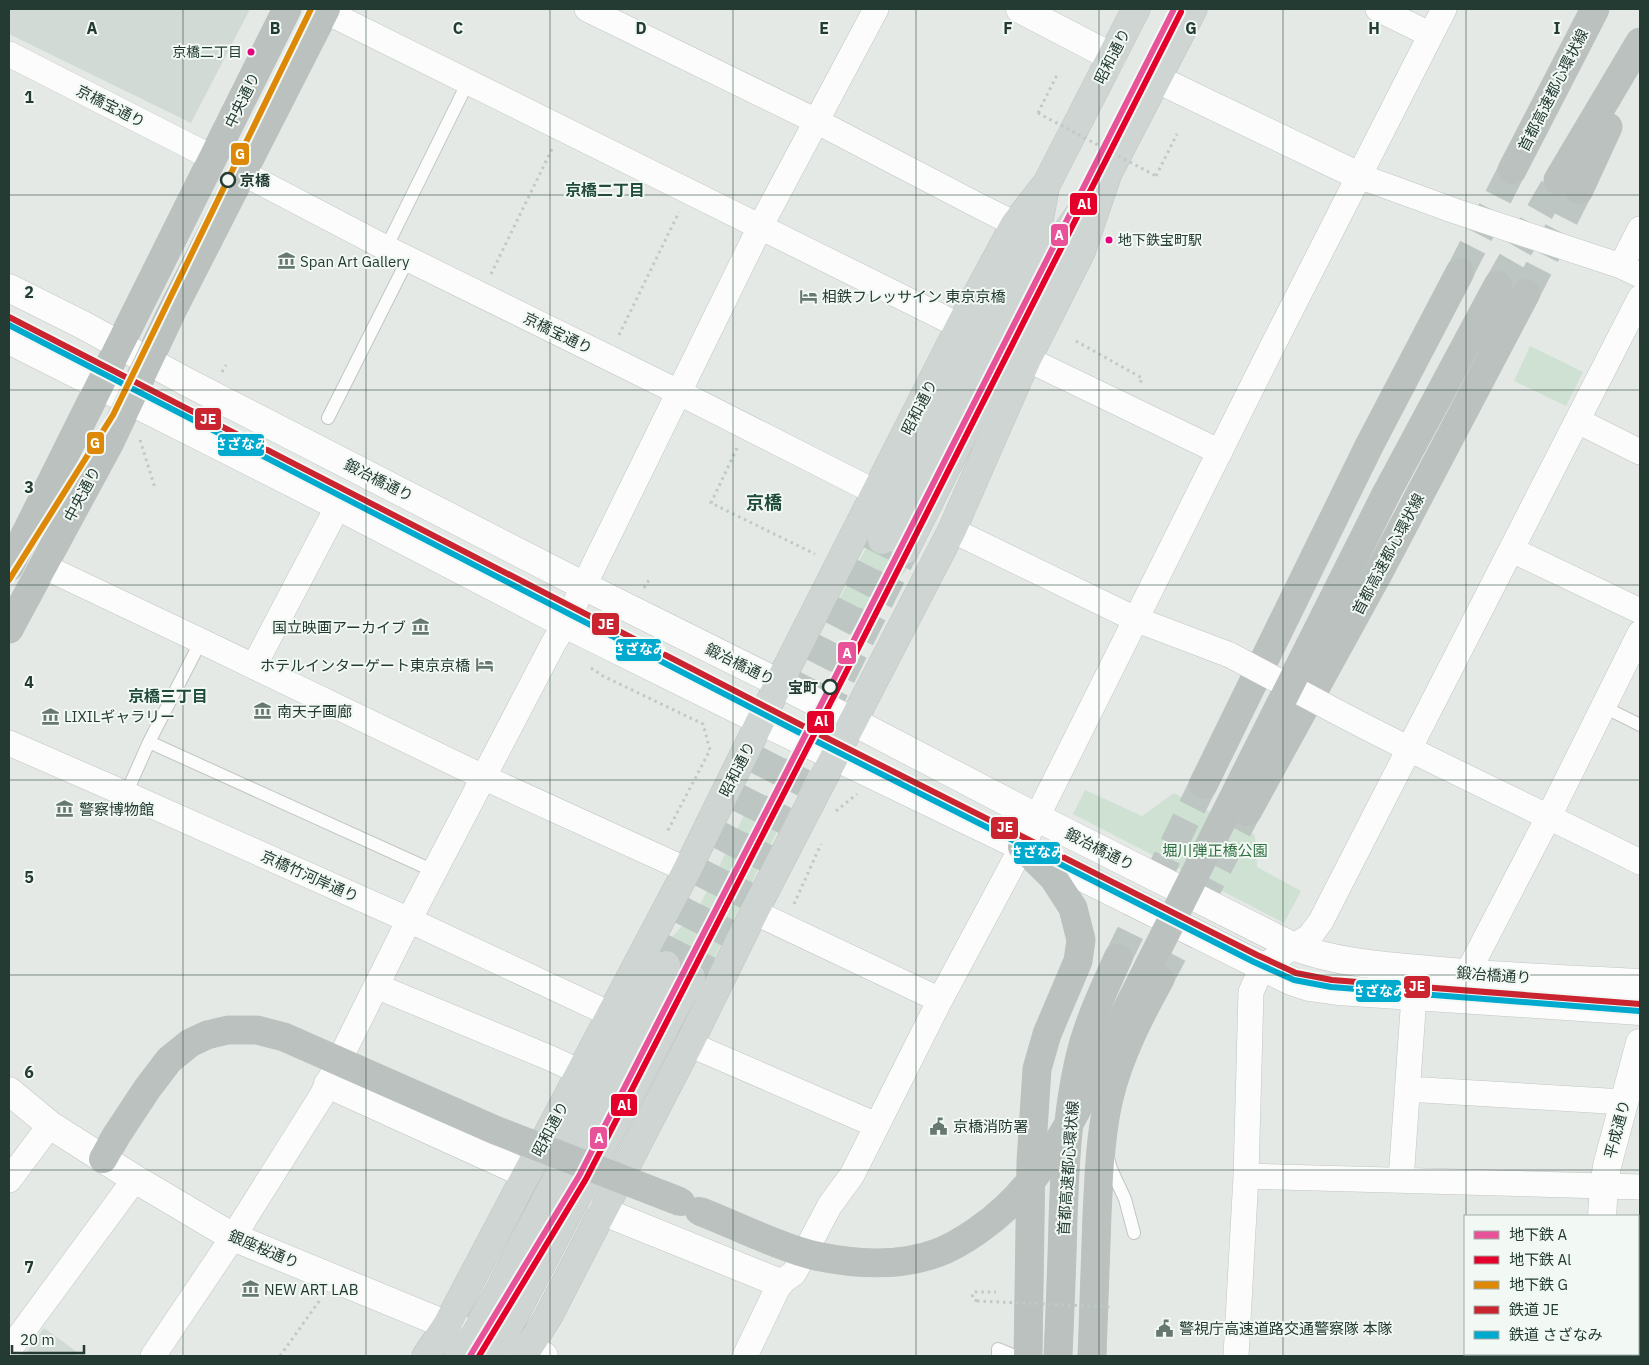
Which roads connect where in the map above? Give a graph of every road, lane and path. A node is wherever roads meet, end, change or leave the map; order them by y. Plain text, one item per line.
1 (287, 9) edge
2 (587, 9) edge
3 (876, 9) edge
4 (1020, 9) edge
5 (1136, 9) edge
6 (1193, 9) edge
7 (1378, 9) edge
8 (1444, 9) edge
9 (1595, 9) edge
10 (325, 10) edge
11 (1431, 34) junction
12 (1640, 42) edge
13 (9, 54) edge
14 (1112, 57) junction
15 (1640, 60) edge
16 (1058, 73) dead end
17 (1156, 79) junction
18 (468, 82) junction
19 (816, 121) junction
20 (562, 129) junction
21 (1177, 134) dead end
22 (213, 158) junction
23 (1512, 170) tunnel mouth
24 (241, 172) junction
25 (1108, 173) junction
26 (1359, 176) junction
27 (1047, 183) junction
28 (689, 192) junction
29 (1015, 224) junction
30 (760, 227) junction
31 (1640, 229) edge
32 (397, 254) junction
33 (1631, 270) edge
34 (1460, 272) tunnel mouth
35 (1498, 286) tunnel mouth
36 (9, 288) edge
37 (1526, 293) tunnel mouth
38 (481, 295) junction
39 (1640, 298) edge
40 (960, 326) junction
41 (9, 340) edge
42 (1076, 341) dead end
43 (120, 345) junction
44 (608, 358) junction
45 (1027, 359) junction
46 (149, 361) junction
47 (100, 386) junction
48 (1137, 390) dead end
49 (678, 392) junction
50 (130, 401) junction
51 (328, 418) dead end
52 (1578, 421) junction
53 (747, 427) junction
54 (140, 440) dead end
55 (1220, 452) junction
56 (1640, 452) edge
57 (155, 488) dead end
58 (875, 492) junction
59 (338, 506) junction
60 (952, 530) junction
61 (1512, 550) junction
62 (838, 565) junction
63 (43, 566) junction
64 (9, 567) edge
65 (584, 586) junction
66 (1640, 611) edge
67 (1136, 619) junction
68 (566, 624) junction
69 (9, 629) edge
70 (1640, 633) edge
71 (202, 641) junction
72 (254, 666) junction
73 (587, 666) dead end
74 (779, 683) junction
75 (1604, 707) junction
76 (761, 721) junction
77 (853, 723) junction
78 (1640, 725) edge
79 (149, 742) junction
80 (9, 743) edge
81 (1409, 750) junction
82 (836, 756) junction
83 (483, 777) junction
84 (1203, 785) tunnel mouth
85 (860, 791) dead end
86 (126, 794) junction
87 (835, 812) dead end
88 (1247, 812) tunnel mouth
89 (1549, 816) junction
90 (1036, 817) junction
91 (664, 836) dead end
92 (824, 838) dead end
93 (1022, 847) junction
94 (1640, 862) edge
95 (687, 870) junction
96 (436, 872) junction
97 (793, 908) dead end
98 (754, 912) junction
99 (409, 920) junction
100 (1292, 946) junction
101 (1118, 958) tunnel mouth
102 (666, 965) tunnel mouth
103 (1262, 967) junction
104 (1467, 974) junction
105 (691, 977) tunnel mouth
106 (1160, 979) tunnel mouth
107 (1640, 983) edge
108 (376, 986) junction
109 (1414, 996) junction
110 (940, 1000) junction
111 (1640, 1011) edge
112 (610, 1014) junction
113 (1640, 1043) edge
114 (689, 1044) junction
115 (580, 1072) junction
116 (328, 1084) junction
117 (1407, 1089) junction
118 (9, 1091) edge
119 (1624, 1102) junction
120 (50, 1125) junction
121 (876, 1125) junction
122 (1102, 1131) junction
123 (110, 1147) junction
124 (526, 1174) junction
125 (1246, 1176) junction
126 (135, 1179) junction
127 (9, 1180) edge
128 (1400, 1180) junction
129 (1604, 1186) junction
130 (1640, 1187) edge
131 (602, 1212) junction
132 (1602, 1215) edge
133 (1134, 1233) dead end
134 (233, 1237) junction
135 (780, 1283) junction
136 (996, 1292) dead end
137 (320, 1299) dead end
138 (1112, 1307) dead end
139 (447, 1325) junction
140 (466, 1346) edge
141 (9, 1350) edge
142 (495, 1350) edge
143 (531, 1355) edge
144 (153, 1356) edge
145 (280, 1356) edge
146 (426, 1356) edge
147 (746, 1356) edge
148 (998, 1356) edge
149 (1015, 1356) edge
150 (1028, 1356) edge
151 (1058, 1356) edge
152 (1092, 1356) edge
153 (1236, 1356) edge

1 - 22 highway, 中央通り
2 - 19 street
3 - 19 street
4 - 14 street
5 - 14 main road, 昭和通り
6 - 17 main road, 昭和通り
7 - 11 street
8 - 11 street
9 - 23 highway, 首都高速都心環状線
10 - 18 street
10 - 24 highway, 中央通り
11 - 26 street
12 - 15 highway
13 - 22 street, 京橋宝通り
14 - 27 main road, 昭和通り
16 - 21 path, bridge
17 - 25 main road, 昭和通り
17 - 26 street
18 - 20 street
18 - 32 lane
19 - 29 street
19 - 30 street
20 - 28 street
20 - 38 path
22 - 43 highway, 中央通り
24 - 32 street, 京橋宝通り
24 - 46 highway, 中央通り
25 - 27 main road, 昭和通り
25 - 45 main road, 昭和通り
26 - 33 street
26 - 55 street
27 - 29 main road, 昭和通り
28 - 30 street
28 - 44 path
29 - 40 main road, 昭和通り
30 - 40 street
30 - 49 street
31 - 33 street
32 - 38 street, 京橋宝通り
32 - 51 lane
34 - 84 highway
35 - 123 highway, bridge
36 - 43 street, 鍛冶橋通り
37 - 88 highway, 首都高速都心環状線
38 - 44 street, 京橋宝通り
39 - 52 street
40 - 58 main road, 昭和通り
41 - 47 street, 鍛冶橋通り
42 - 48 path
43 - 46 street, 鍛冶橋通り
43 - 47 highway, 中央通り
44 - 49 street, 京橋宝通り
45 - 55 street
45 - 60 main road, 昭和通り
46 - 50 highway, 中央通り
46 - 65 street, 鍛冶橋通り
47 - 50 street, 鍛冶橋通り
47 - 64 highway, 中央通り
49 - 53 street, 京橋宝通り
49 - 65 street
50 - 59 street, 鍛冶橋通り
50 - 63 highway, 中央通り
52 - 56 street
52 - 61 street
53 - 58 street, 京橋宝通り
53 - 62 path
54 - 57 path
55 - 67 street
58 - 62 main road, 昭和通り
59 - 68 street, 鍛冶橋通り
59 - 72 street
60 - 67 street
60 - 77 main road, 昭和通り
61 - 66 street
61 - 81 street
62 - 74 main road, 昭和通り
63 - 69 highway, 中央通り
63 - 71 street
65 - 68 street
65 - 74 street, 鍛冶橋通り
67 - 81 street, bridge
67 - 90 street
68 - 76 street, 鍛冶橋通り
68 - 83 street
70 - 75 street
71 - 72 street
71 - 79 lane
72 - 83 street
73 - 91 path
74 - 76 main road, 昭和通り
74 - 77 street, 鍛冶橋通り
75 - 78 lane
75 - 89 street
76 - 82 street, 鍛冶橋通り
76 - 95 main road, 昭和通り
77 - 82 main road, 昭和通り
77 - 90 street, 鍛冶橋通り
79 - 86 lane
79 - 96 lane
80 - 86 street, 京橋竹河岸通り
81 - 89 street
81 - 100 street
82 - 93 street, 鍛冶橋通り
82 - 98 main road, 昭和通り
83 - 95 street
83 - 96 street
85 - 87 path
86 - 99 street, 京橋竹河岸通り
89 - 94 street
89 - 104 street
90 - 93 street
90 - 100 street, 鍛冶橋通り
92 - 97 path
93 - 103 street, 鍛冶橋通り
93 - 110 street
93 - 150 highway
95 - 112 main road, 昭和通り
96 - 99 street
98 - 110 street
98 - 114 main road, 昭和通り
99 - 108 street
99 - 112 street, 京橋竹河岸通り
100 - 103 street
100 - 104 street, 鍛冶橋通り
101 - 151 highway, 首都高速都心環状線
102 - 140 main road, 昭和通り
103 - 109 street, 鍛冶橋通り
103 - 125 street
104 - 107 street, 鍛冶橋通り
105 - 142 main road
106 - 122 highway, 首都高速都心環状線
108 - 115 street
108 - 116 street
109 - 111 street, 鍛冶橋通り
109 - 117 street
110 - 121 street
112 - 115 main road, 昭和通り
113 - 119 street, 平成通り
114 - 121 street
114 - 131 main road, 昭和通り
115 - 124 main road, 昭和通り
116 - 124 street
116 - 134 street
117 - 119 street
117 - 128 street
118 - 120 street, 銀座桜通り
119 - 129 street, 平成通り
120 - 123 street, 銀座桜通り
120 - 127 street
121 - 135 street
122 - 133 lane
122 - 152 highway, 首都高速都心環状線
123 - 126 street, 銀座桜通り
124 - 139 main road, 昭和通り
125 - 128 street
125 - 153 street
126 - 134 street, 銀座桜通り
126 - 141 street
128 - 129 street
129 - 130 street
129 - 132 street, 平成通り
131 - 135 street
131 - 143 main road, 昭和通り
134 - 139 street, 銀座桜通り
134 - 144 street
135 - 147 street
136 - 138 path, bridge
137 - 145 path
139 - 140 street, 銀座桜通り
139 - 146 main road, 昭和通り
140 - 142 street, 銀座桜通り
142 - 143 street, 銀座桜通り
148 - 149 lane

